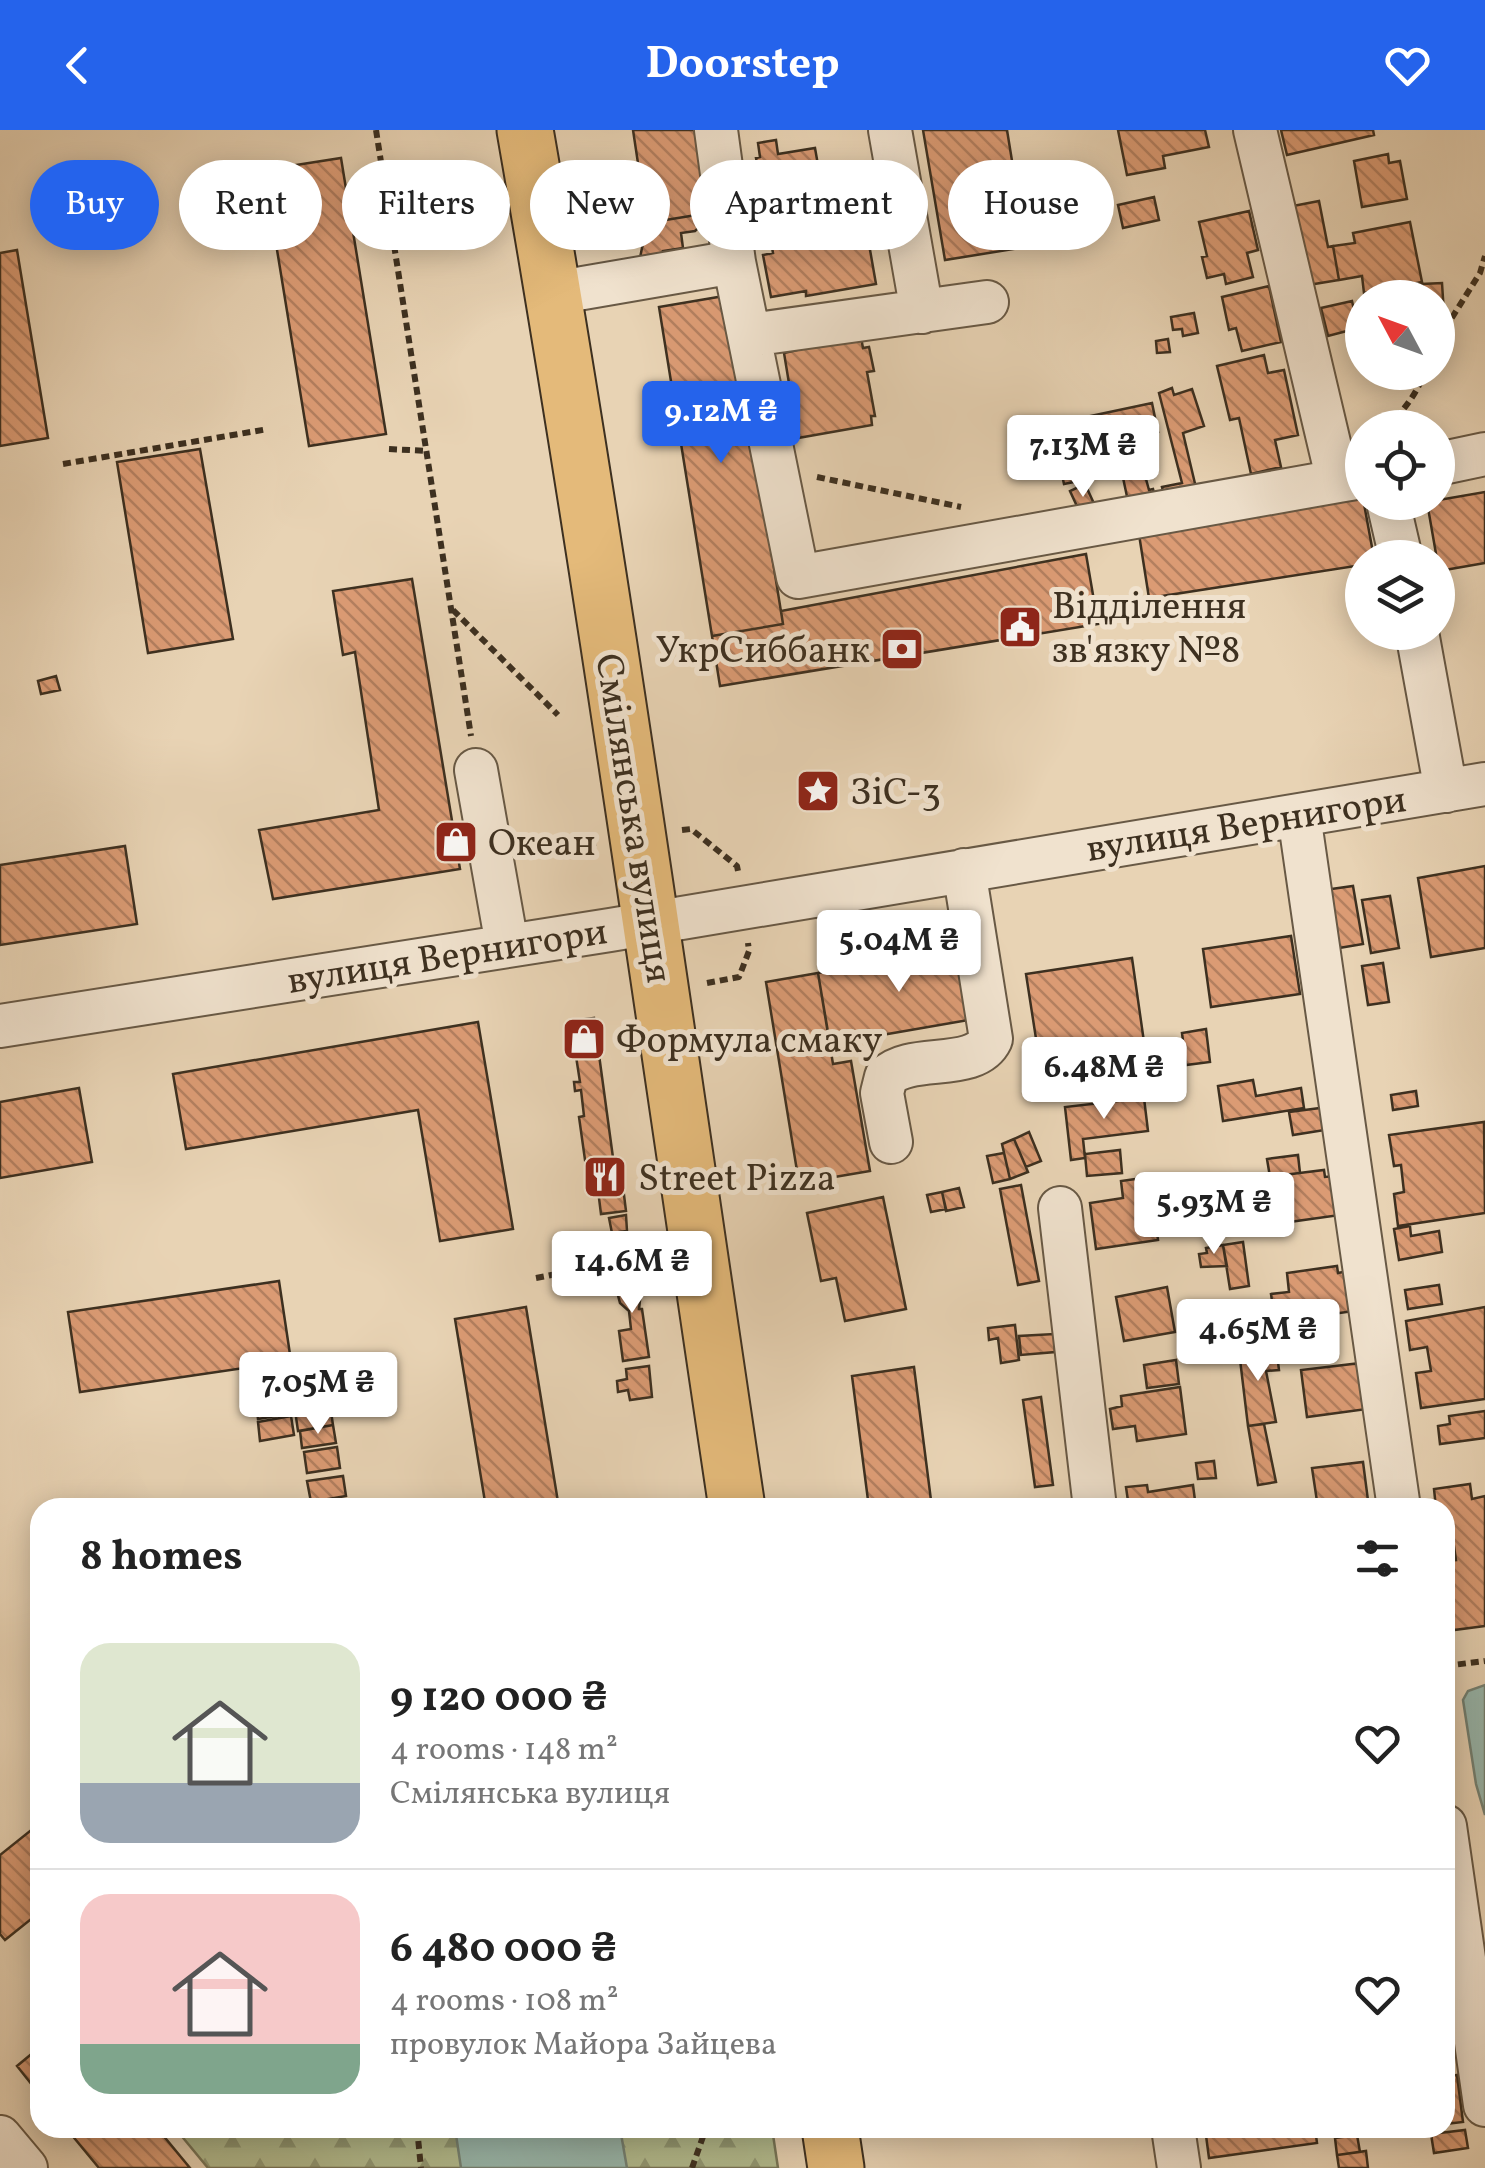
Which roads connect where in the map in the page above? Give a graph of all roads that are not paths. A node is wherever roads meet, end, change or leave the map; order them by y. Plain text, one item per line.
1 (525, 130) edge
2 (716, 130) edge
3 (890, 130) edge
4 (1255, 130) edge
5 (734, 262) junction
6 (554, 293) junction
7 (987, 302) dead end
8 (922, 312) junction
9 (750, 336) junction
10 (1485, 454) edge
11 (1455, 460) edge
12 (1345, 461) edge
13 (1345, 480) edge
14 (1423, 650) edge
15 (476, 770) road end
16 (1466, 787) edge
17 (1299, 815) junction
18 (964, 870) junction
19 (651, 921) junction
20 (507, 945) junction
21 (0, 1026) edge
22 (890, 1142) dead end
23 (1060, 1208) dead end
24 (736, 1498) edge
25 (1094, 1498) edge
26 (1398, 1498) edge
27 (1455, 1883) edge
28 (1479, 2021) edge
29 (1485, 2105) edge
30 (0, 2137) edge
31 (832, 2138) edge
32 (1174, 2138) edge
33 (26, 2168) edge
34 (836, 2168) edge
35 (1179, 2168) edge

1 - 6 main road, Смілянська вулиця
2 - 5 street
3 - 8 street
4 - 12 street
5 - 6 street
5 - 9 street
6 - 19 main road, Смілянська вулиця
7 - 8 street
8 - 9 street
9 - 13 street
10 - 11 street
14 - 16 street
15 - 20 street
16 - 17 street, вулиця Вернигори
17 - 18 street, вулиця Вернигори
17 - 26 street
18 - 19 street, вулиця Вернигори
18 - 22 street
19 - 20 street, вулиця Вернигори
19 - 24 main road, Смілянська вулиця
20 - 21 street, вулиця Вернигори
23 - 25 street
27 - 28 street
28 - 29 street
30 - 33 street
31 - 34 main road
32 - 35 street

